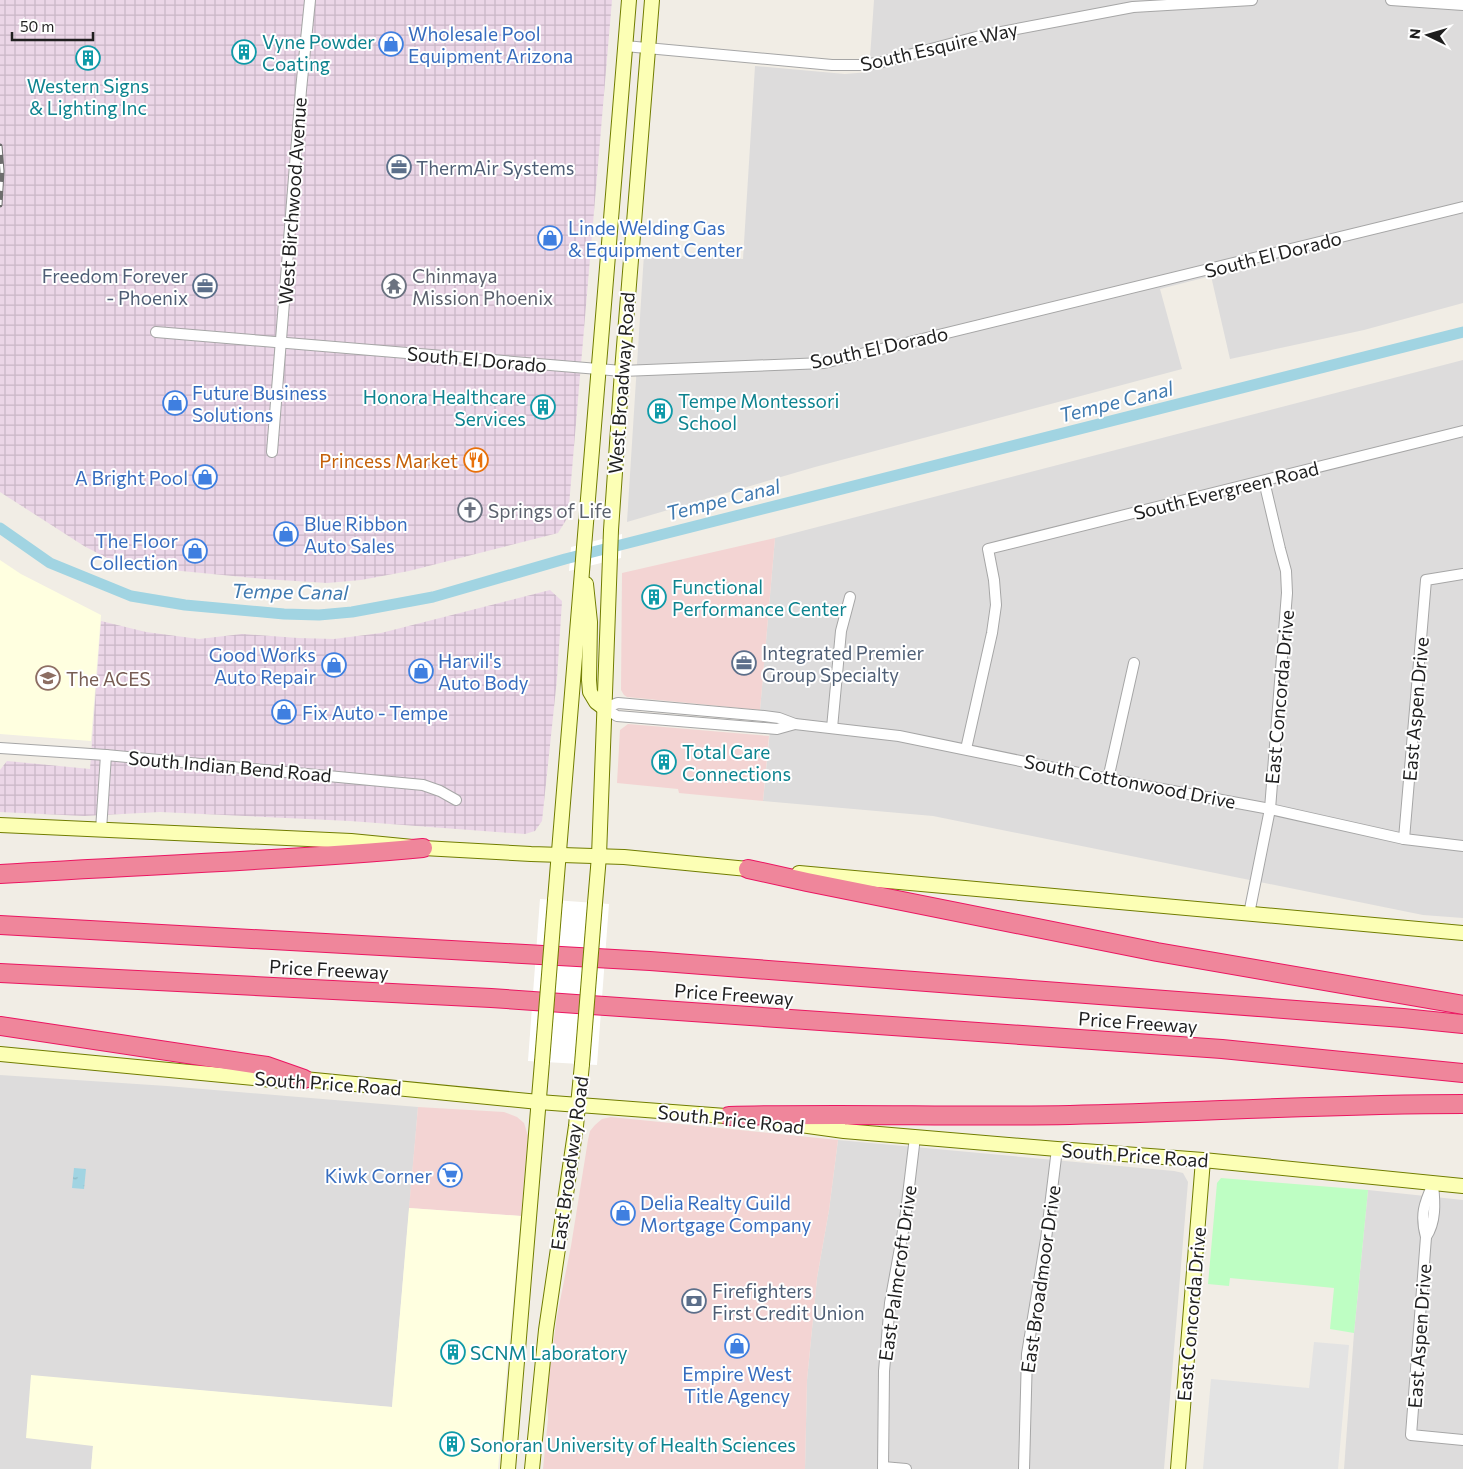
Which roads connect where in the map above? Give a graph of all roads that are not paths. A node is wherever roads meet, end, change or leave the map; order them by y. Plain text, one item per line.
1 (310, 0) edge
2 (629, 0) edge
3 (652, 0) edge
4 (1252, 0) edge
5 (1391, 0) edge
6 (1463, 5) edge
7 (625, 46) junction
8 (649, 48) junction
9 (1463, 207) edge
10 (156, 332) dead end
11 (281, 343) junction
12 (599, 368) junction
13 (622, 371) junction
14 (1463, 432) edge
15 (272, 452) dead end
16 (1264, 481) junction
17 (1463, 574) edge
18 (581, 575) junction
19 (850, 597) dead end
20 (1134, 663) dead end
21 (604, 708) junction
22 (709, 711) junction
23 (689, 722) junction
24 (795, 724) junction
25 (832, 728) junction
26 (0, 748) edge
27 (966, 749) junction
28 (106, 754) junction
29 (1108, 779) junction
30 (456, 800) dead end
31 (1270, 808) junction
32 (0, 826) edge
33 (101, 830) junction
34 (1404, 838) junction
35 (1463, 846) edge
36 (423, 848) junction
37 (558, 855) junction
38 (599, 856) junction
39 (748, 869) junction
40 (0, 874) edge
41 (1249, 914) junction
42 (0, 925) edge
43 (1463, 933) edge
44 (0, 973) edge
45 (1463, 1005) edge
46 (1463, 1024) edge
47 (0, 1026) edge
48 (0, 1054) edge
49 (1463, 1072) edge
50 (304, 1079) junction
51 (539, 1102) junction
52 (1463, 1104) edge
53 (578, 1105) junction
54 (730, 1116) junction
55 (915, 1137) junction
56 (1057, 1149) junction
57 (1203, 1160) junction
58 (1433, 1184) junction
59 (1463, 1186) edge
60 (514, 1404) junction
61 (537, 1406) junction
62 (1463, 1440) edge
63 (883, 1468) edge
64 (508, 1469) edge
65 (532, 1469) edge
66 (906, 1469) edge
67 (1024, 1469) edge
68 (1178, 1469) edge

1 - 11 street, West Birchwood Avenue
2 - 7 main road, West Broadway Road
3 - 8 main road, West Broadway Road
4 - 8 street, South Esquire Way
5 - 6 street
7 - 8 street, South Esquire Way
7 - 12 main road, West Broadway Road
8 - 13 main road, West Broadway Road
9 - 13 street, South El Dorado
10 - 11 street, South El Dorado
11 - 12 street, South El Dorado
11 - 15 street, West Birchwood Avenue
12 - 13 street, South El Dorado
12 - 18 main road, West Broadway Road
13 - 21 main road, West Broadway Road
14 - 16 street, South Evergreen Road
16 - 27 street, South Evergreen Road
16 - 31 street, East Concorda Drive
17 - 34 street, East Aspen Drive
18 - 21 main road
18 - 37 main road, West Broadway Road
19 - 25 street
20 - 29 street
21 - 22 street, South Cottonwood Drive
21 - 23 street, South Cottonwood Drive
21 - 38 main road, West Broadway Road
22 - 23 street
22 - 24 street, South Cottonwood Drive
23 - 24 street, South Cottonwood Drive
24 - 25 street, South Cottonwood Drive
25 - 27 street, South Cottonwood Drive
26 - 28 street, South Indian Bend Road
27 - 29 street, South Cottonwood Drive
28 - 30 street, South Indian Bend Road
28 - 33 street
29 - 31 street, South Cottonwood Drive
31 - 34 street, South Cottonwood Drive
31 - 41 street, East Concorda Drive
32 - 33 main road
33 - 36 main road
34 - 35 street, South Cottonwood Drive
36 - 37 main road
36 - 40 highway
37 - 38 main road
37 - 51 main road, East Broadway Road, bridge
38 - 39 main road
38 - 53 main road, East Broadway Road, bridge
39 - 41 main road
39 - 45 highway
41 - 43 main road
42 - 46 highway, Price Freeway
44 - 49 highway, Price Freeway
47 - 50 highway
48 - 50 main road, South Price Road
50 - 51 main road, South Price Road
51 - 53 main road, South Price Road
51 - 60 main road, East Broadway Road
52 - 54 highway
53 - 54 main road, South Price Road
53 - 61 main road, East Broadway Road
54 - 55 main road, South Price Road
55 - 56 main road, South Price Road
55 - 63 street, East Palmcroft Drive
56 - 57 main road, South Price Road
56 - 67 street, East Broadmoor Drive
57 - 58 main road, South Price Road
57 - 68 main road, East Concorda Drive
58 - 59 main road, South Price Road
58 - 62 street, East Aspen Drive
60 - 61 main road
60 - 64 main road, East Broadway Road
61 - 65 main road, East Broadway Road
63 - 66 street

